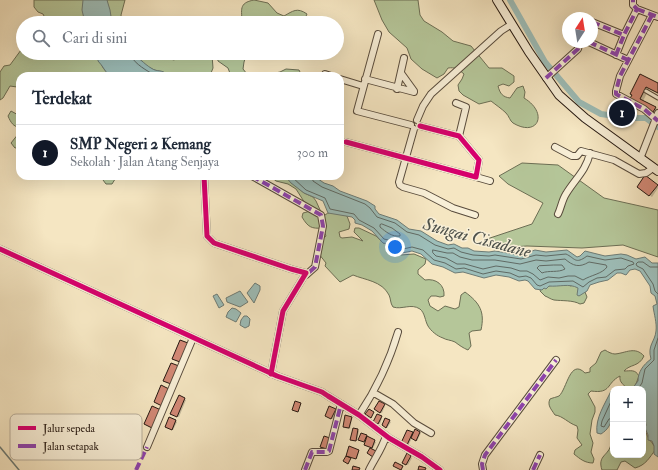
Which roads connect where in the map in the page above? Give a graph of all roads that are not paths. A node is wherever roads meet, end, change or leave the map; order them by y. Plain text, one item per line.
1 (496, 0) edge
2 (633, 0) edge
3 (637, 9) junction
4 (655, 16) edge
5 (512, 24) junction
6 (598, 24) edge
7 (378, 34) dead end
8 (624, 35) junction
9 (598, 46) edge
10 (578, 48) edge
11 (616, 55) junction
12 (404, 58) dead end
13 (628, 60) junction
14 (401, 73) junction
15 (548, 76) junction
16 (344, 80) edge
17 (364, 83) junction
18 (397, 89) junction
19 (646, 91) dead end
20 (658, 98) edge
21 (456, 103) dead end
22 (657, 117) edge
23 (416, 125) junction
24 (459, 136) junction
25 (346, 142) dead end
26 (555, 147) dead end
27 (590, 153) junction
28 (406, 158) junction
29 (640, 159) junction
30 (655, 169) edge
31 (476, 177) junction
32 (204, 180) edge
33 (259, 180) edge
34 (490, 181) dead end
35 (558, 214) dead end
36 (475, 215) dead end
37 (0, 249) edge
38 (306, 274) junction
39 (398, 332) dead end
40 (194, 338) junction
41 (556, 360) dead end
42 (271, 374) junction
43 (374, 394) junction
44 (341, 404) junction
45 (359, 415) junction
46 (431, 433) dead end
47 (386, 436) junction
48 (147, 447) dead end
49 (540, 455) dead end
50 (483, 469) edge
51 (305, 470) edge
52 (369, 470) edge
53 (440, 470) edge
54 (533, 470) edge

1 - 5 main road
2 - 3 street
3 - 4 street
3 - 8 street
4 - 13 street
5 - 15 main road
5 - 23 street
6 - 8 street
7 - 17 street
8 - 11 street
9 - 11 street
10 - 15 street
11 - 13 street
12 - 14 street
13 - 22 street
14 - 18 street
14 - 18 street
15 - 29 main road
16 - 17 street
17 - 18 street
17 - 23 street
19 - 20 lane
21 - 24 street
22 - 29 street
23 - 24 street
23 - 28 street
24 - 31 street
25 - 28 street
26 - 27 street
27 - 30 street
27 - 35 street
28 - 31 street
28 - 36 street
29 - 30 main road
31 - 34 street
32 - 38 street
33 - 38 street
37 - 40 street
38 - 42 street
39 - 43 street
40 - 42 street
40 - 48 street
41 - 50 street
42 - 44 street
43 - 45 street
43 - 46 street
44 - 45 street
44 - 51 street
45 - 47 street
47 - 52 street
47 - 53 street
49 - 54 street

